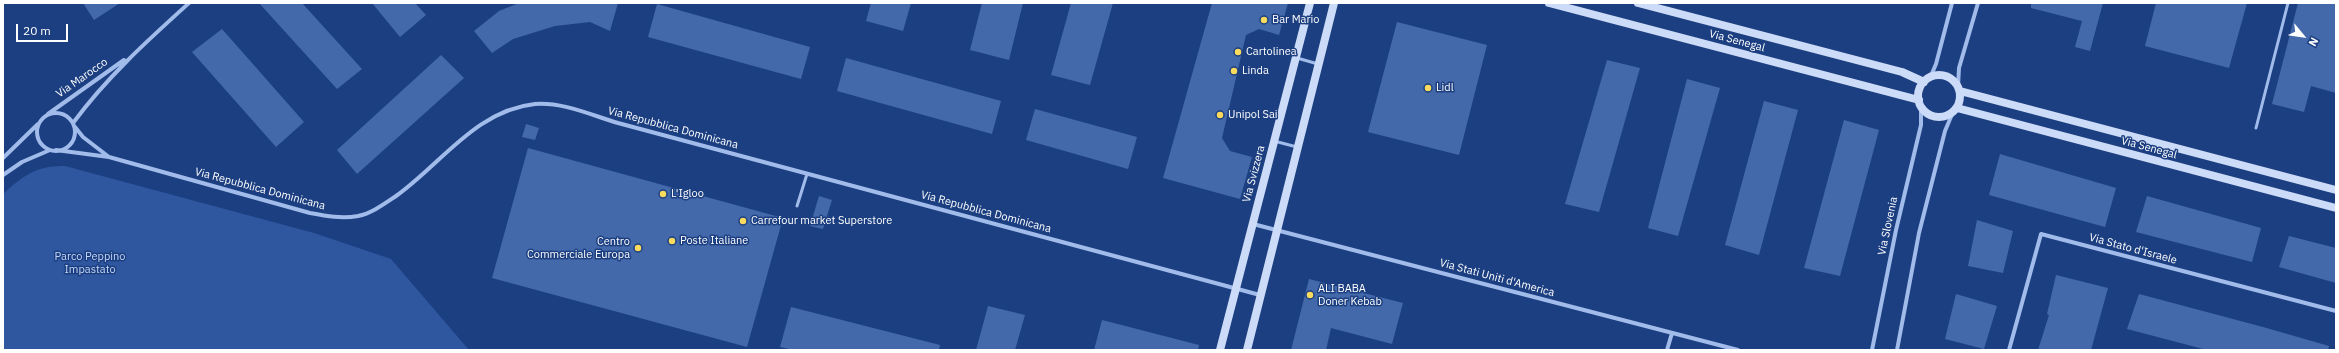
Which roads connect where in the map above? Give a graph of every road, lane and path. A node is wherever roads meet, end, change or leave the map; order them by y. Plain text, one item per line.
1 (189, 3) edge
2 (1310, 3) edge
3 (1334, 3) edge
4 (1549, 3) edge
5 (1638, 3) edge
6 (1952, 3) edge
7 (1978, 3) edge
8 (2288, 3) edge
9 (131, 55) junction
10 (1296, 58) junction
11 (1318, 64) junction
12 (1927, 80) junction
13 (1959, 89) junction
14 (1920, 103) junction
15 (1955, 110) junction
16 (44, 116) junction
17 (40, 122) junction
18 (73, 125) junction
19 (2256, 128) dead end
20 (1274, 141) junction
21 (1297, 147) junction
22 (50, 150) junction
23 (56, 150) junction
24 (109, 157) junction
25 (3, 158) edge
26 (807, 174) junction
27 (3, 175) edge
28 (2336, 190) edge
29 (797, 206) dead end
30 (2336, 208) edge
31 (1253, 224) junction
32 (1277, 230) junction
33 (1236, 289) junction
34 (1260, 296) junction
35 (2336, 312) edge
36 (1672, 333) junction
37 (1220, 350) edge
38 (1247, 350) edge
39 (1667, 350) edge
40 (1738, 350) edge
41 (1872, 350) edge
42 (1897, 350) edge
43 (2010, 350) edge

1 - 9 street, Via Marocco
2 - 10 main road, Via Svizzera
3 - 11 main road
4 - 14 main road, Via Senegal
5 - 12 main road, Via Senegal
6 - 12 street
7 - 13 street
8 - 19 lane
9 - 16 street, Via Marocco
9 - 18 street, Via Marocco
10 - 11 lane
10 - 20 main road, Via Svizzera
11 - 21 main road
12 - 13 main road
12 - 14 main road
13 - 15 main road
13 - 28 main road, Via Senegal
14 - 15 main road
14 - 41 street, Via Slovenia
15 - 30 main road, Via Senegal
15 - 42 street
16 - 17 street
16 - 18 street
17 - 22 street
17 - 25 street
18 - 23 street
18 - 24 street, Via Repubblica Dominicana
20 - 21 lane
20 - 31 main road, Via Svizzera
21 - 32 main road
22 - 23 street
22 - 27 street
23 - 24 street, Via Repubblica Dominicana
24 - 26 street, Via Repubblica Dominicana
26 - 29 lane
26 - 33 street, Via Repubblica Dominicana
31 - 32 street, Via Stati Uniti d'America
31 - 33 main road, Via Svizzera
32 - 34 main road
32 - 36 street, Via Stati Uniti d'America
33 - 34 street, Via Repubblica Dominicana
33 - 37 main road, Via Svizzera
34 - 38 main road
35 - 43 street, Via Stato d'Israele
36 - 39 street
36 - 40 street, Via Stati Uniti d'America

